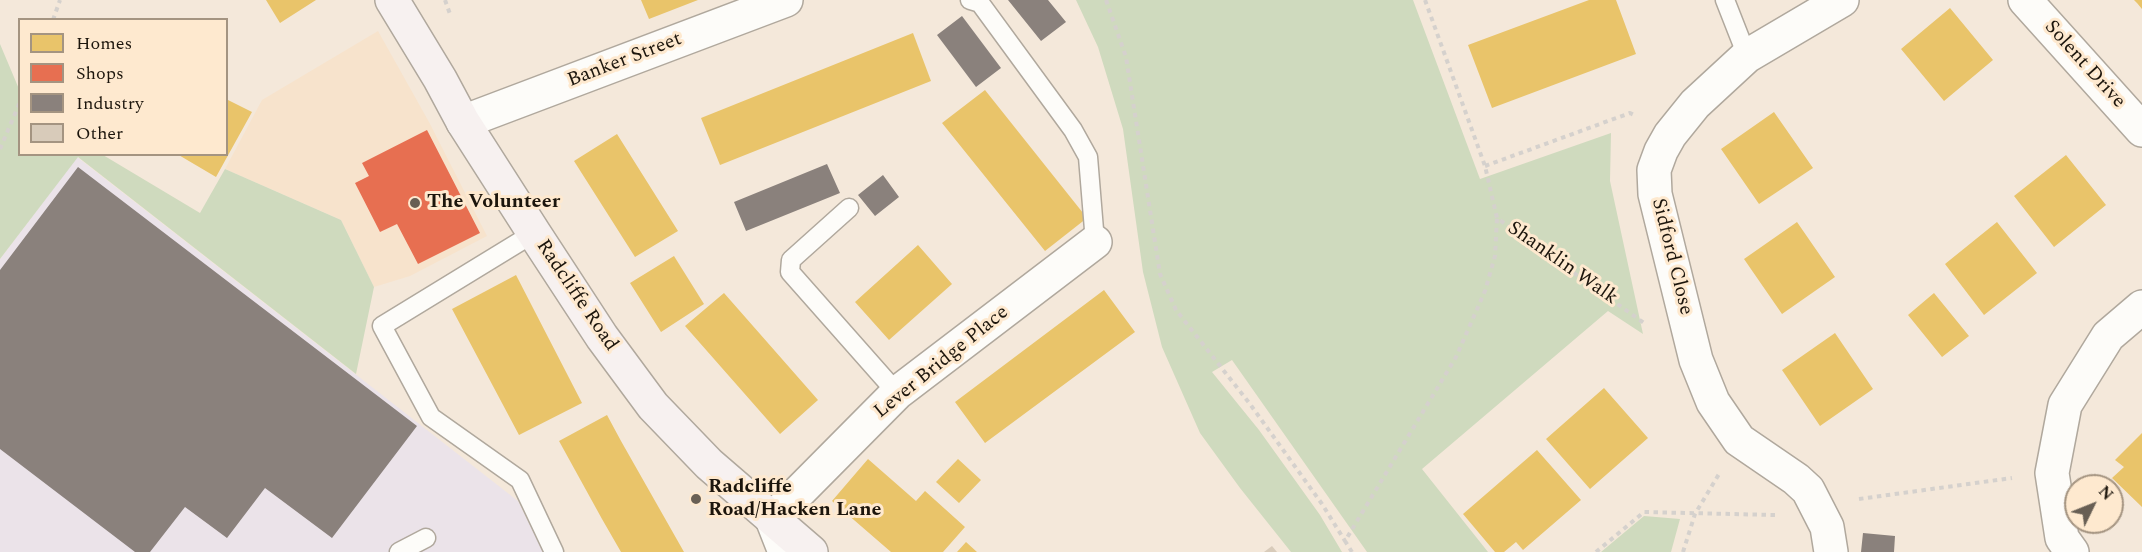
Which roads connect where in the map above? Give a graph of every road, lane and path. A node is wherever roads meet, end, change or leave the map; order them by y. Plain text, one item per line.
1 (60, 0) edge
2 (392, 0) edge
3 (786, 0) edge
4 (970, 0) edge
5 (1106, 0) edge
6 (1425, 0) edge
7 (1725, 0) edge
8 (1842, 0) edge
9 (2025, 0) edge
10 (751, 6) edge
11 (54, 18) edge
12 (1747, 56) junction
13 (18, 107) edge
14 (463, 122) junction
15 (2142, 130) edge
16 (1670, 135) junction
17 (0, 149) edge
18 (1485, 166) junction
19 (849, 208) dead end
20 (1497, 218) junction
21 (534, 233) junction
22 (1095, 242) joint
23 (2142, 307) edge
24 (1696, 360) junction
25 (897, 393) junction
26 (1739, 440) junction
27 (2052, 473) junction
28 (1819, 510) junction
29 (1695, 514) junction
30 (772, 519) junction
31 (426, 538) dead end
32 (1345, 541) junction
33 (399, 552) edge
34 (554, 552) edge
35 (785, 552) edge
36 (812, 552) edge
37 (1352, 552) edge
38 (1596, 552) edge
39 (1683, 552) edge
40 (1830, 552) edge
41 (2072, 552) edge

1 - 11 path
2 - 14 main road, Radcliffe Road
3 - 10 street, Banker Street
4 - 22 lane
5 - 32 path
6 - 18 path, Shanklin Walk
7 - 12 lane
8 - 12 street, Sidford Close
9 - 15 street, Solent Drive
10 - 14 street, Banker Street
12 - 16 street, Sidford Close
13 - 17 path
14 - 21 main road, Radcliffe Road
16 - 18 path
16 - 24 street, Sidford Close
18 - 20 path, Shanklin Walk
19 - 25 lane
20 - 24 path, Shanklin Walk
20 - 32 path
21 - 30 main road, Radcliffe Road
21 - 34 lane
22 - 25 street, Lever Bridge Place
23 - 27 street
24 - 26 street, Sidford Close
25 - 30 street, Lever Bridge Place
26 - 28 street, Sidford Close
26 - 29 path
27 - 28 path
27 - 41 street
28 - 29 path
28 - 40 street, Sidford Close
29 - 38 path
29 - 39 path
30 - 35 street
30 - 36 main road, Radcliffe Road
31 - 33 lane
32 - 37 path

